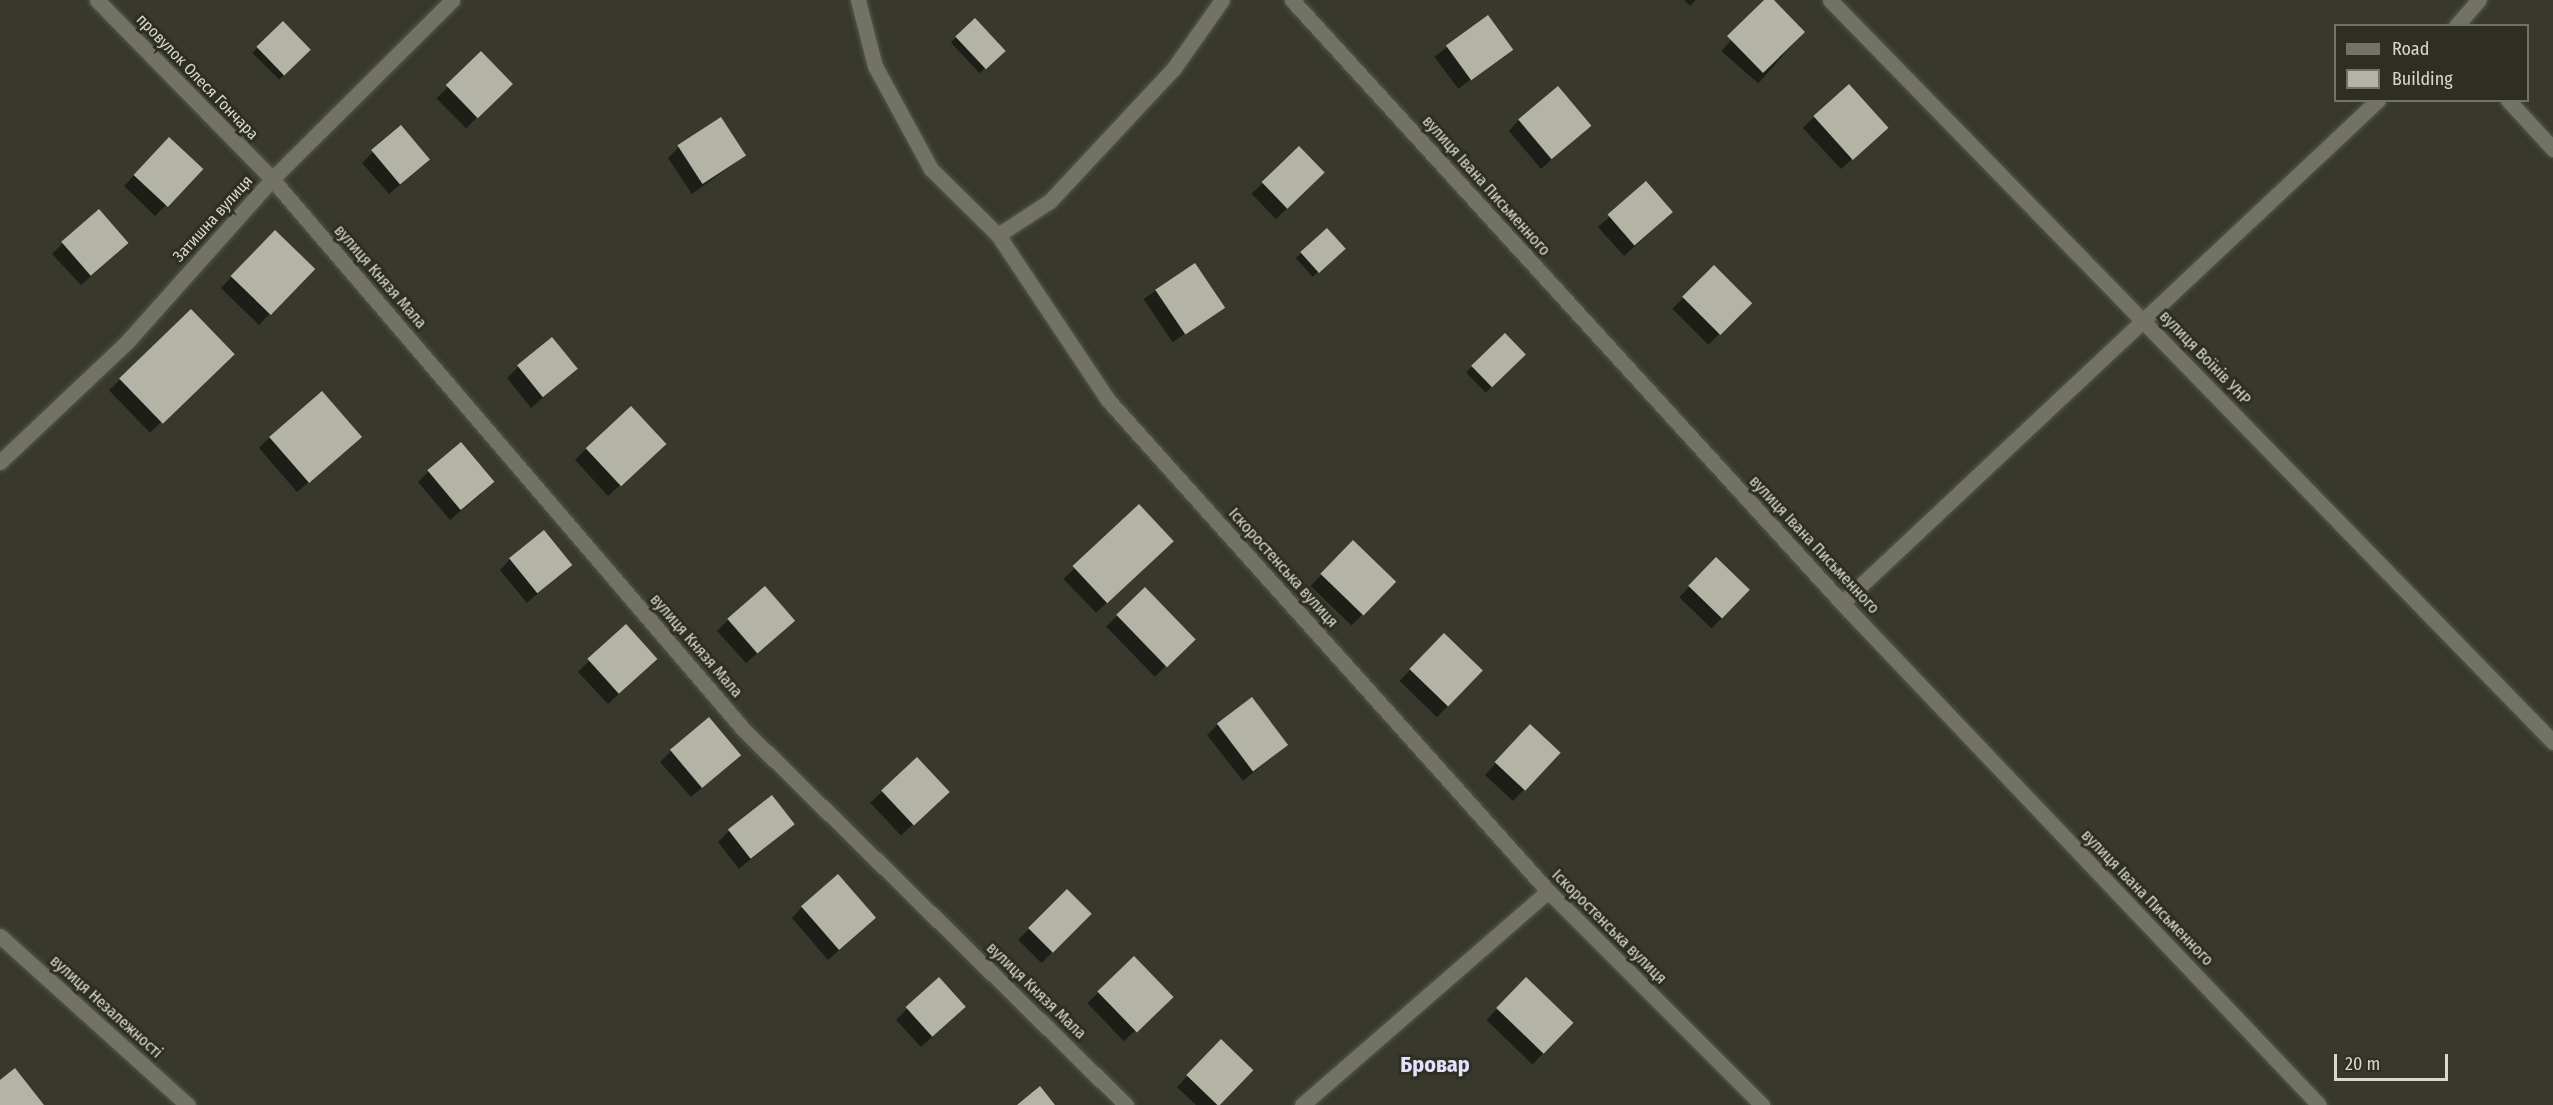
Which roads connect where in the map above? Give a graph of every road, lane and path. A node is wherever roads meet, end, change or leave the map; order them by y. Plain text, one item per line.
1 (97, 0) edge
2 (452, 0) edge
3 (858, 0) edge
4 (1222, 0) edge
5 (1292, 0) edge
6 (1830, 0) edge
7 (2479, 0) edge
8 (2458, 24) edge
9 (2376, 102) edge
10 (2510, 102) edge
11 (2553, 149) edge
12 (272, 179) junction
13 (998, 235) junction
14 (2144, 320) junction
15 (0, 462) edge
16 (1842, 603) junction
17 (2553, 742) edge
18 (1548, 891) junction
19 (0, 936) edge
20 (188, 1105) edge
21 (1126, 1105) edge
22 (1302, 1105) edge
23 (1762, 1105) edge
24 (2319, 1105) edge

1 - 12 street, провулок Олеся Гончара
2 - 12 street, Затишна вулиця
3 - 13 street, Іскоростенська вулиця
4 - 13 street
5 - 16 street, вулиця Івана Письменного
6 - 14 street, вулиця Воїнів УНР
7 - 8 street
9 - 14 street
10 - 11 street
12 - 15 street, Затишна вулиця
12 - 21 street, вулиця Князя Мала
13 - 18 street, Іскоростенська вулиця
14 - 16 street
14 - 17 street, вулиця Воїнів УНР
16 - 24 street, вулиця Івана Письменного
18 - 22 street
18 - 23 street, Іскоростенська вулиця
19 - 20 street, вулиця Незалежності

